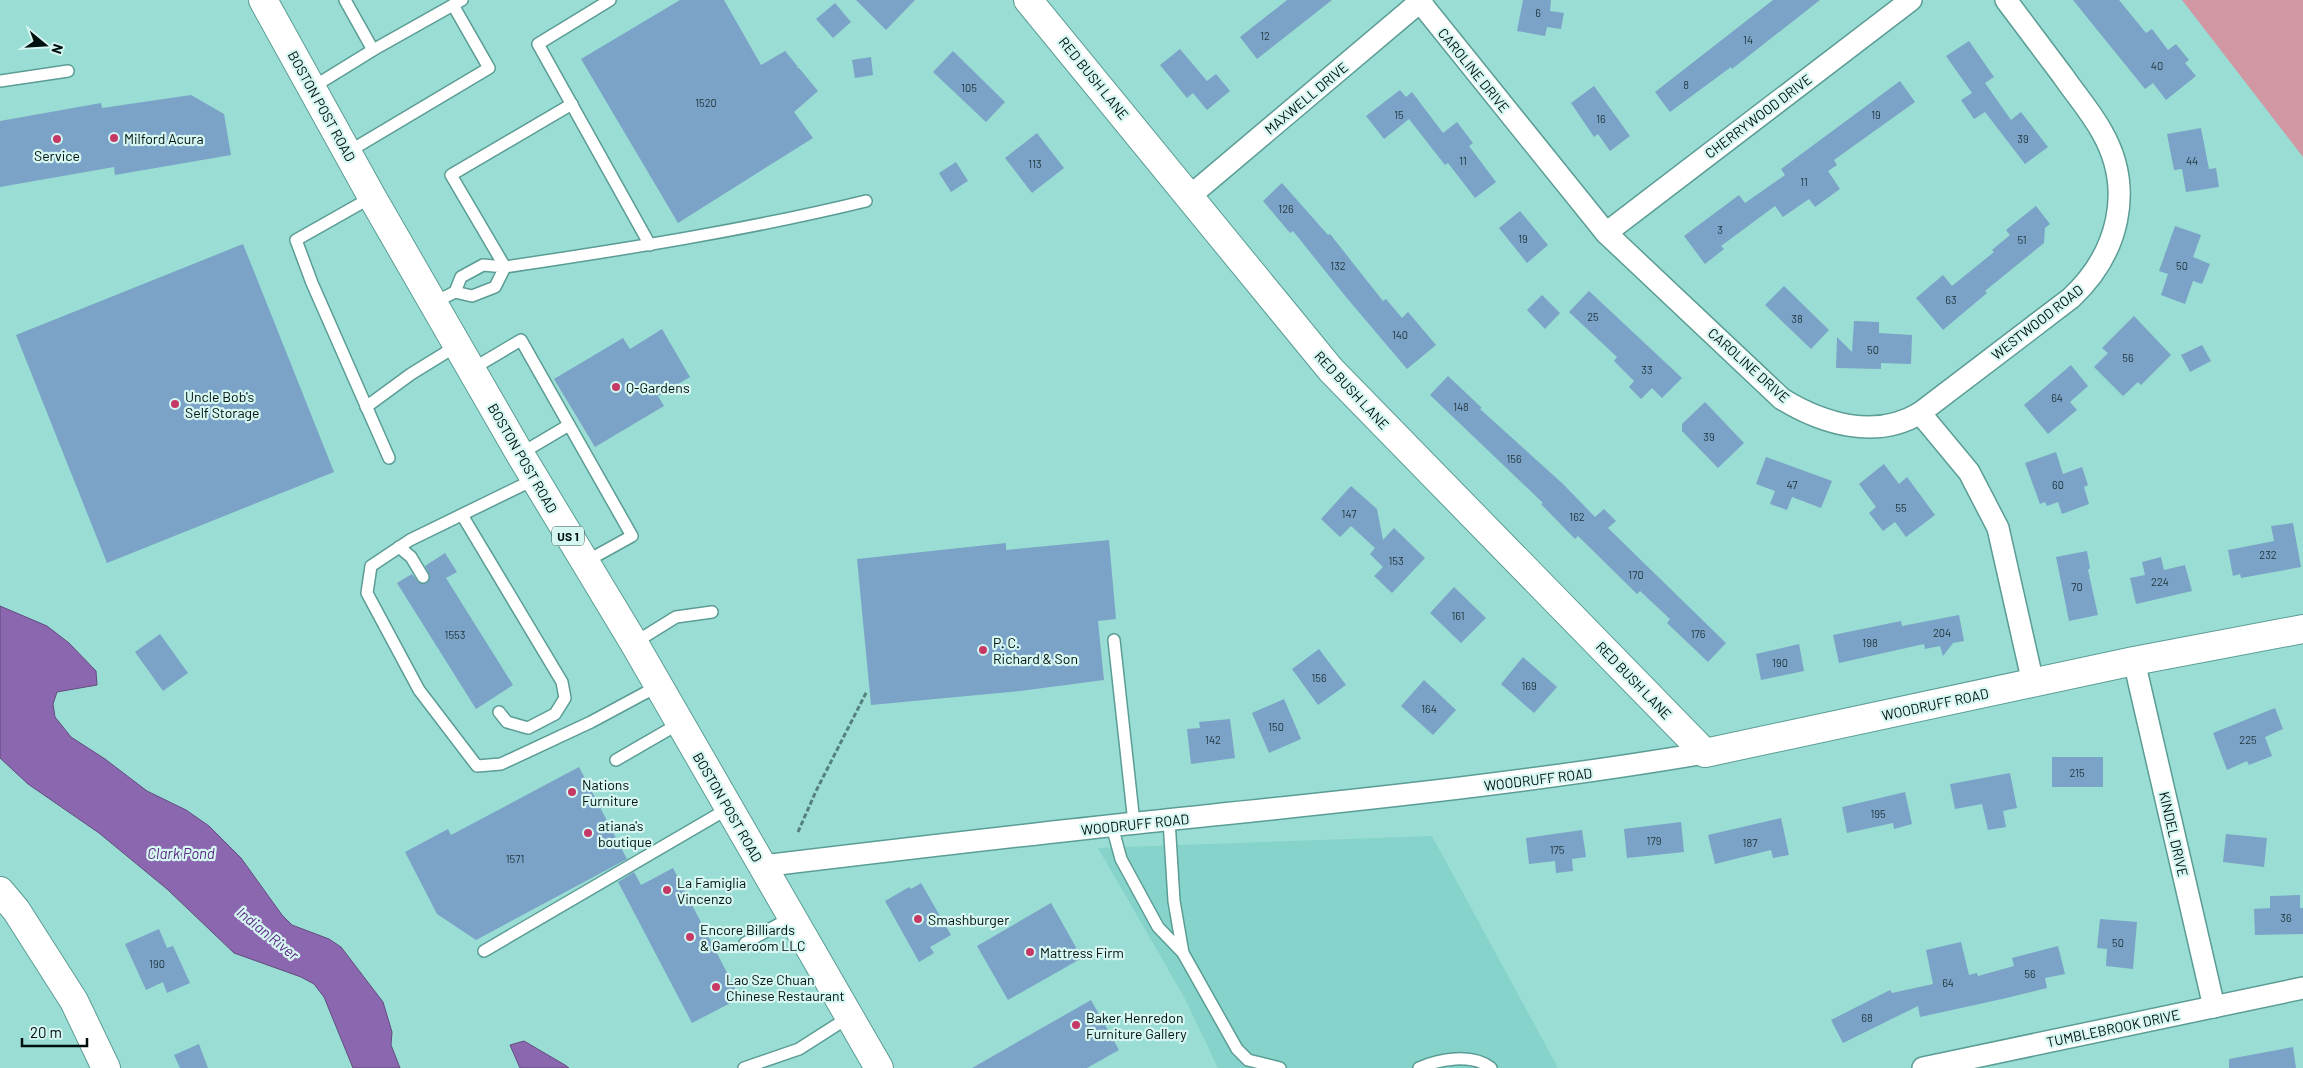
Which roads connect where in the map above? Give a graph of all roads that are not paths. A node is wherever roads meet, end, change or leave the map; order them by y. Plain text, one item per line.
1 (263, 0) edge
2 (344, 0) edge
3 (610, 0) edge
4 (1028, 0) edge
5 (1911, 0) edge
6 (2006, 0) edge
7 (1421, 1) edge
8 (457, 3) edge
9 (373, 50) junction
10 (68, 72) dead end
11 (0, 80) edge
12 (313, 87) junction
13 (572, 104) junction
14 (348, 152) junction
15 (1190, 196) junction
16 (372, 197) junction
17 (866, 201) dead end
18 (1606, 233) junction
19 (650, 245) junction
20 (505, 267) junction
21 (444, 297) junction
22 (458, 345) junction
23 (472, 369) junction
24 (366, 406) junction
25 (1920, 413) junction
26 (569, 424) junction
27 (520, 454) junction
28 (389, 458) dead end
29 (535, 479) junction
30 (462, 515) junction
31 (399, 547) junction
32 (584, 563) junction
33 (423, 577) dead end
34 (712, 612) dead end
35 (2303, 629) edge
36 (1114, 640) dead end
37 (634, 643) junction
38 (2134, 661) junction
39 (2033, 683) junction
40 (658, 686) junction
41 (499, 712) dead end
42 (680, 723) junction
43 (1705, 753) junction
44 (616, 760) dead end
45 (729, 808) junction
46 (1169, 820) junction
47 (1134, 823) junction
48 (1112, 826) junction
49 (762, 866) junction
50 (0, 891) edge
51 (792, 917) junction
52 (745, 943) dead end
53 (484, 951) dead end
54 (1183, 953) junction
55 (2303, 988) edge
56 (2214, 1007) junction
57 (849, 1017) junction
58 (106, 1068) edge
59 (744, 1068) edge
60 (879, 1068) edge
61 (1280, 1068) edge
62 (1419, 1068) edge
63 (1492, 1068) edge
64 (1924, 1068) edge

1 - 12 street, BOSTON POST ROAD / US 1
2 - 9 lane
3 - 13 lane
4 - 15 street, RED BUSH LANE
5 - 18 street, CHERRYWOOD DRIVE
6 - 25 street, WESTWOOD ROAD
7 - 15 street, MAXWELL DRIVE
7 - 18 street, CAROLINE DRIVE
8 - 9 lane
8 - 14 lane
9 - 12 lane
10 - 11 lane
12 - 14 street, BOSTON POST ROAD / US 1
13 - 19 lane
13 - 20 lane
14 - 16 street, BOSTON POST ROAD / US 1
15 - 43 street, RED BUSH LANE
16 - 21 street, BOSTON POST ROAD / US 1
16 - 24 lane
17 - 19 lane
18 - 25 street, CAROLINE DRIVE
19 - 20 lane
20 - 21 lane
20 - 21 lane
21 - 22 street, BOSTON POST ROAD / US 1
22 - 23 street, BOSTON POST ROAD / US 1
22 - 24 lane
23 - 26 lane
23 - 27 street, BOSTON POST ROAD / US 1
24 - 28 lane
25 - 39 street
26 - 27 lane
26 - 32 lane
27 - 29 street, BOSTON POST ROAD / US 1
29 - 30 lane
29 - 32 street, BOSTON POST ROAD / US 1
30 - 31 lane
30 - 41 lane
31 - 33 lane
31 - 40 lane
32 - 37 street, BOSTON POST ROAD / US 1
34 - 37 lane
35 - 38 street, WOODRUFF ROAD
36 - 47 lane
37 - 40 street, BOSTON POST ROAD / US 1
38 - 39 street, WOODRUFF ROAD
38 - 56 street, KINDEL DRIVE
39 - 43 street, WOODRUFF ROAD
40 - 42 street, BOSTON POST ROAD / US 1
42 - 44 lane
42 - 45 street, BOSTON POST ROAD / US 1
43 - 46 street, WOODRUFF ROAD
45 - 49 street, BOSTON POST ROAD / US 1
45 - 53 lane
46 - 47 street, WOODRUFF ROAD
46 - 54 lane
47 - 48 street, WOODRUFF ROAD
48 - 49 street, WOODRUFF ROAD
48 - 54 lane
49 - 51 street, BOSTON POST ROAD / US 1
50 - 58 street
51 - 52 lane
51 - 57 street, BOSTON POST ROAD / US 1
54 - 61 lane
55 - 56 street, TUMBLEBROOK DRIVE
56 - 64 street, TUMBLEBROOK DRIVE
57 - 59 lane
57 - 60 street, BOSTON POST ROAD / US 1
62 - 63 lane

